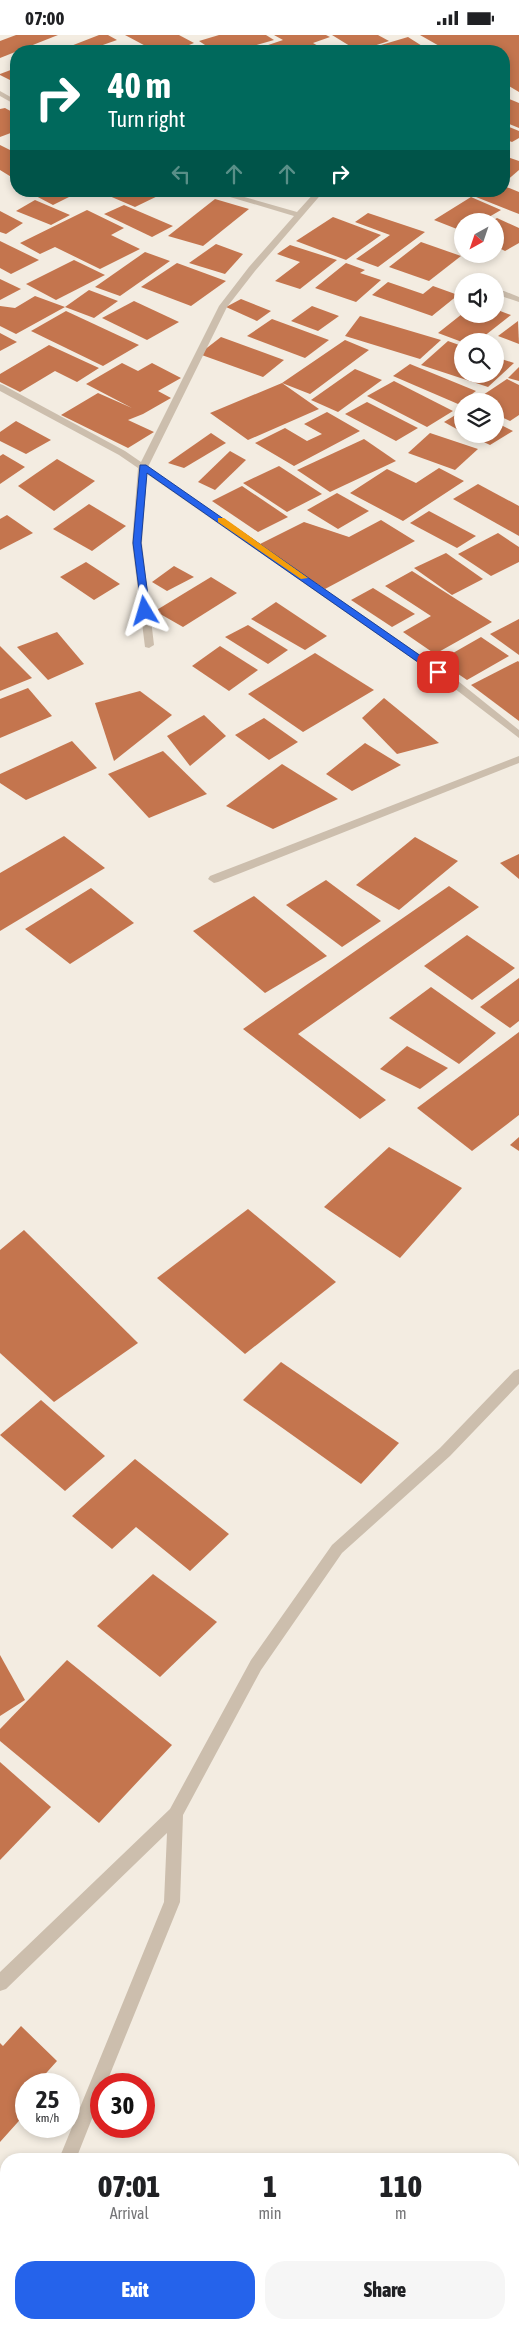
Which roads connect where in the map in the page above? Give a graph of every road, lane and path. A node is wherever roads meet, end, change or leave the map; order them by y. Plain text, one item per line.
1 (235, 197) edge
2 (315, 197) edge
3 (299, 215) junction
4 (504, 294) edge
5 (519, 300) edge
6 (0, 387) edge
7 (143, 467) junction
8 (149, 645) dead end
9 (519, 735) edge
10 (519, 759) edge
11 (214, 879) dead end
12 (519, 1375) edge
13 (174, 1814) junction
14 (0, 1983) edge
15 (69, 2153) edge

1 - 3 street
2 - 3 street
3 - 7 street
4 - 5 street
6 - 7 street
7 - 8 street
7 - 9 street
10 - 11 street
12 - 13 street
13 - 14 street
13 - 15 street

